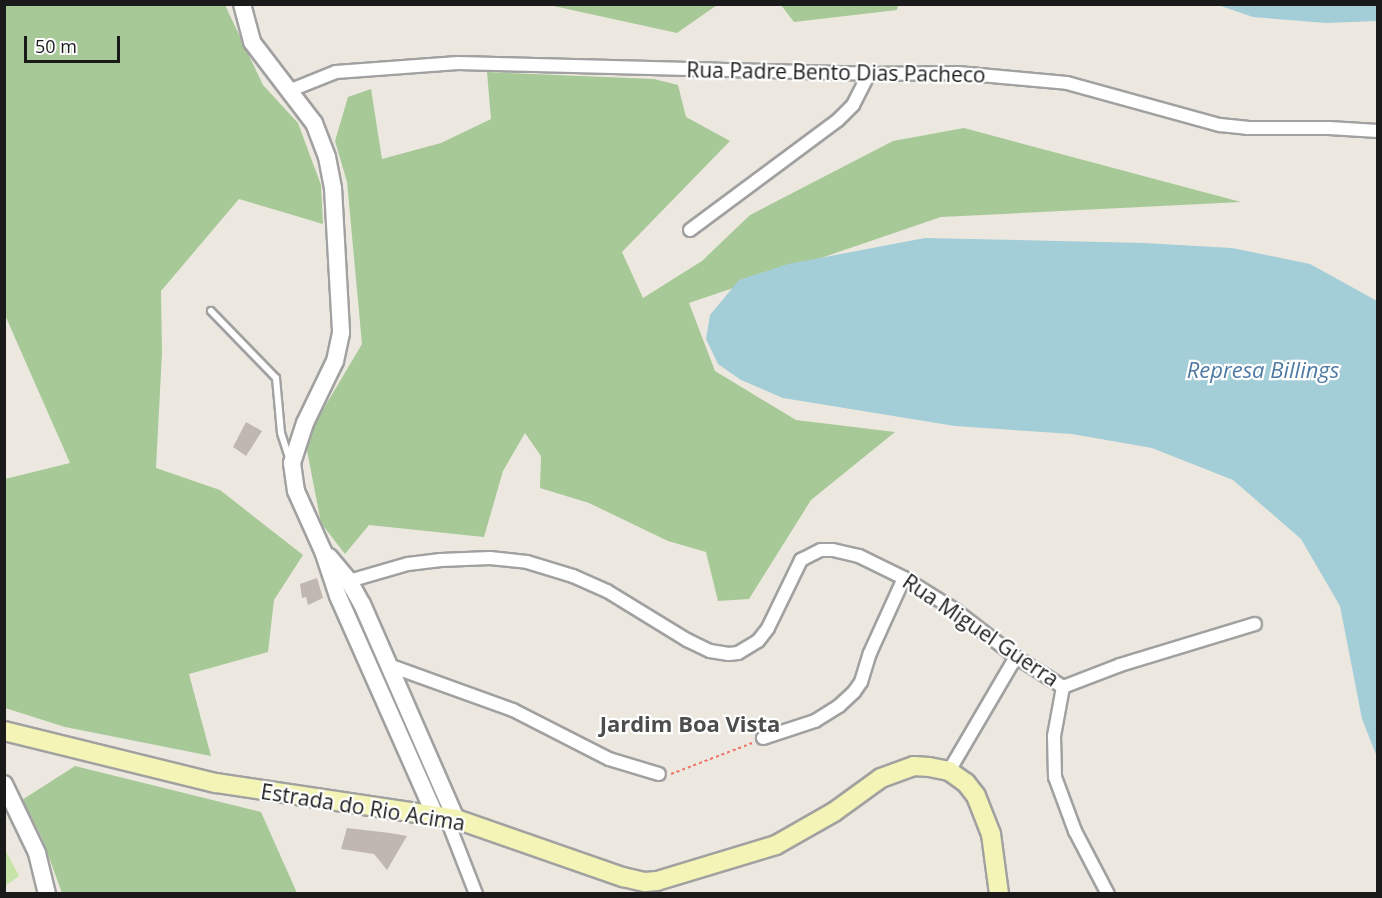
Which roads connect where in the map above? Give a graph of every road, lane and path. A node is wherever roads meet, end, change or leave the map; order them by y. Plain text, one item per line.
1 (242, 4) edge
2 (869, 74) junction
3 (291, 90) junction
4 (1377, 131) edge
5 (690, 230) dead end
6 (211, 311) dead end
7 (292, 463) junction
8 (323, 551) junction
9 (904, 578) junction
10 (349, 581) junction
11 (338, 596) junction
12 (1255, 624) dead end
13 (1016, 657) junction
14 (391, 666) junction
15 (1064, 687) junction
16 (4, 731) edge
17 (763, 738) joint
18 (949, 771) junction
19 (659, 774) joint
20 (4, 784) edge
21 (446, 817) junction
22 (47, 894) edge
23 (476, 894) edge
24 (999, 894) edge
25 (1108, 894) edge

1 - 3 street
2 - 3 street, Rua Padre Bento Dias Pacheco
2 - 4 street, Rua Padre Bento Dias Pacheco
2 - 5 street
3 - 7 street
6 - 7 lane
7 - 8 street
8 - 10 street
8 - 11 street
9 - 10 street, Rua Miguel Guerra
9 - 13 street, Rua Miguel Guerra
9 - 17 street
10 - 11 street
10 - 14 street
11 - 21 street
12 - 15 street, Rua Miguel Guerra
13 - 15 street, Rua Miguel Guerra
13 - 18 street
14 - 19 street
14 - 21 street
15 - 25 street
16 - 21 main road, Estrada do Rio Acima
17 - 19 path
18 - 21 main road, Estrada do Rio Acima
18 - 24 main road
20 - 22 street
21 - 23 street

